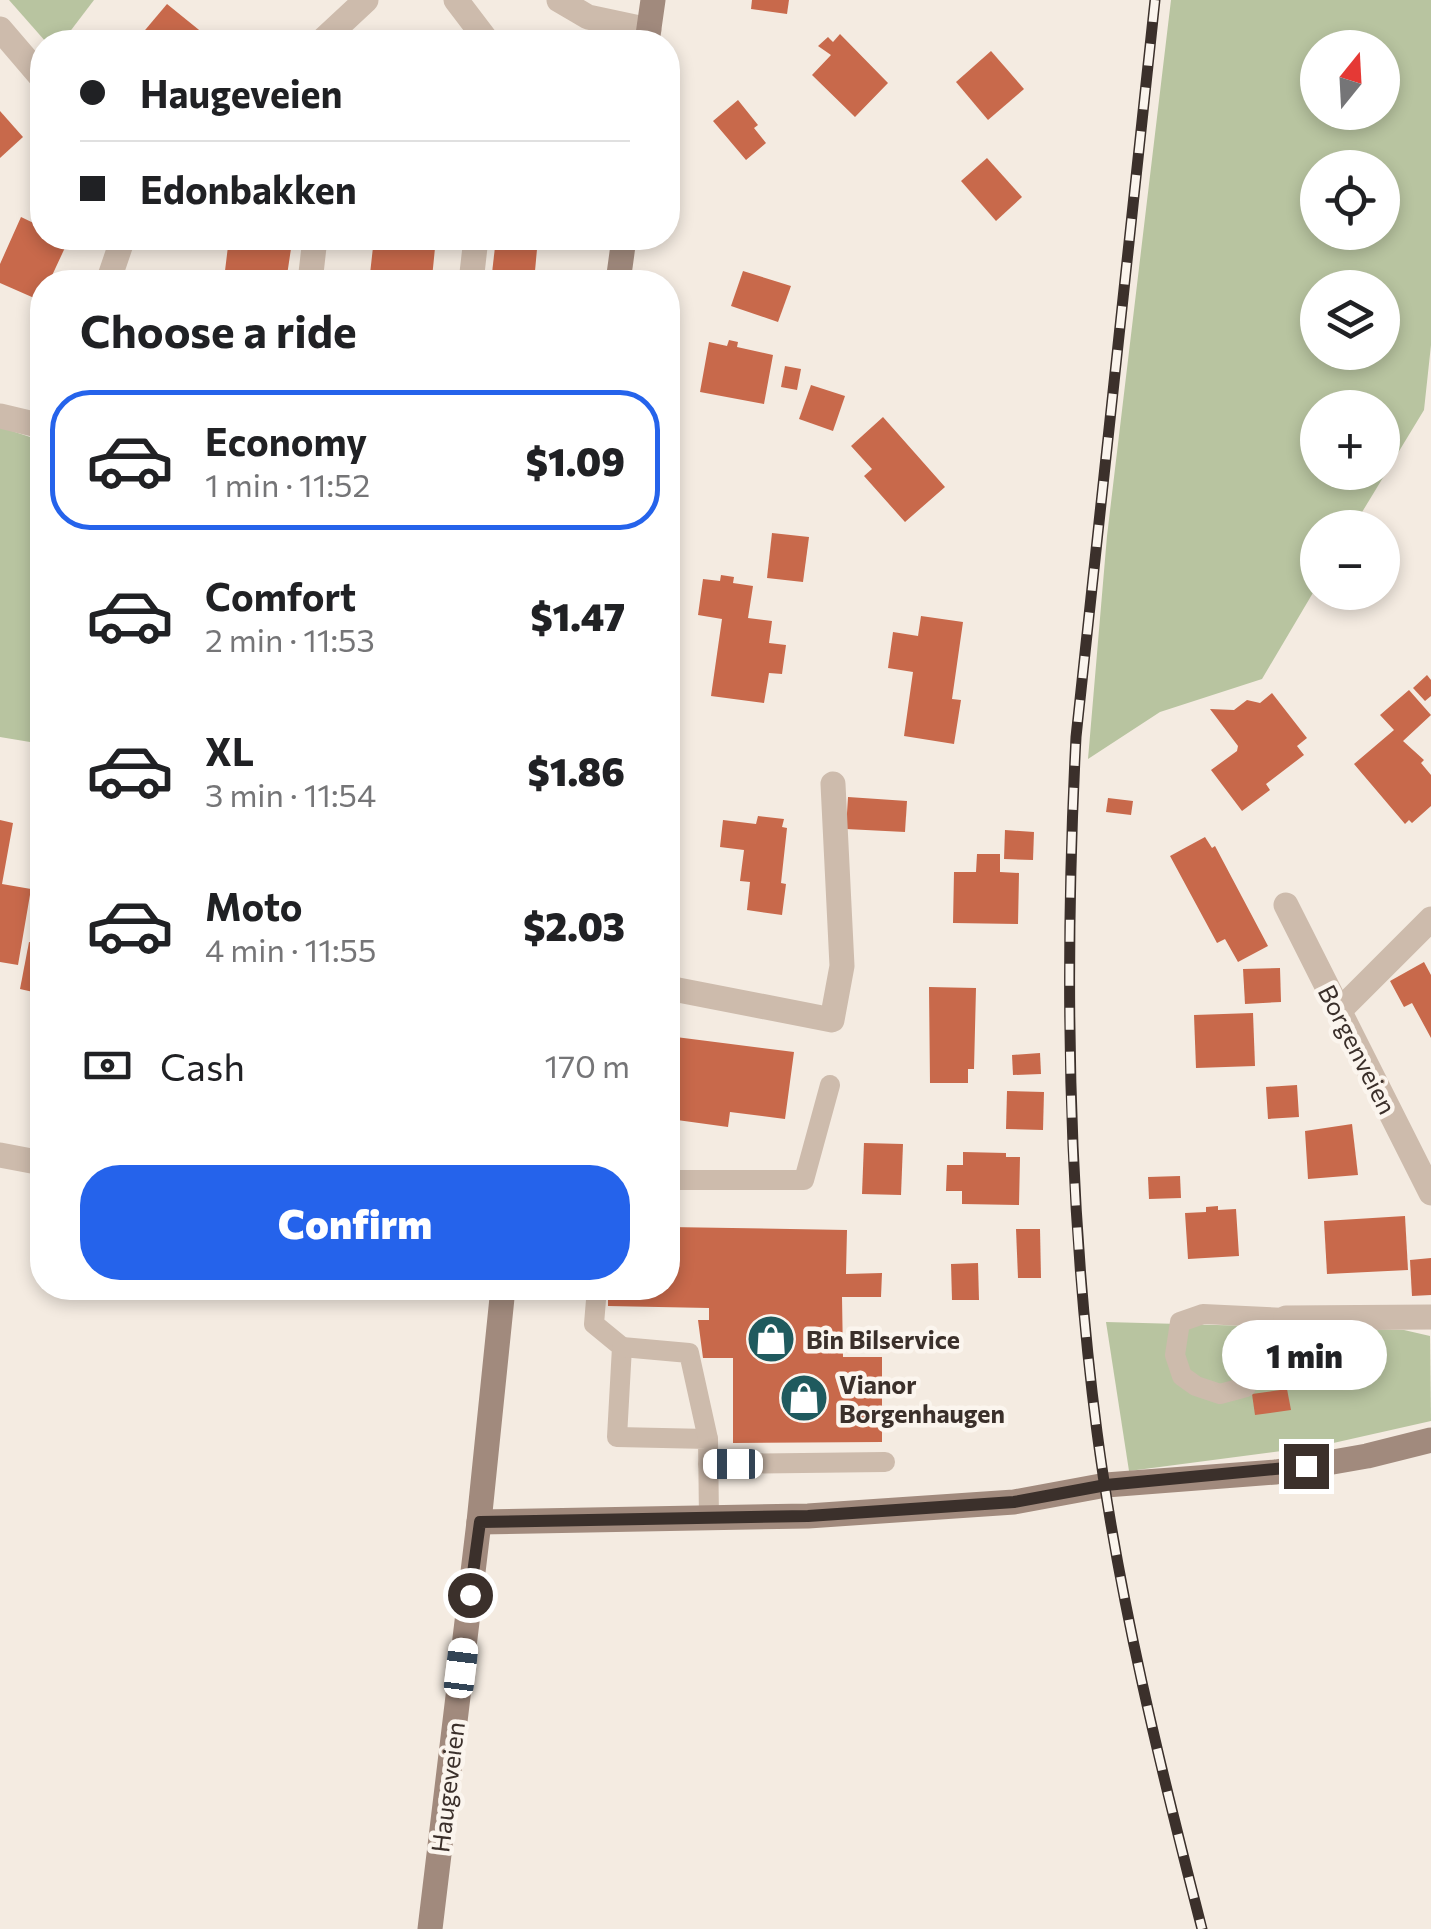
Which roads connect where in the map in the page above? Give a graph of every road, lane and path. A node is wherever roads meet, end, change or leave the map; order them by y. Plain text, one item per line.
1 (366, 0) edge
2 (456, 0) edge
3 (559, 0) edge
4 (653, 0) edge
5 (0, 30) edge
6 (334, 30) edge
7 (479, 30) edge
8 (629, 30) edge
9 (649, 30) edge
10 (30, 64) edge
11 (0, 416) edge
12 (30, 423) edge
13 (833, 784) dead end
14 (1286, 905) dead end
15 (1431, 919) edge
16 (680, 990) edge
17 (1339, 1011) junction
18 (830, 1085) dead end
19 (0, 1155) edge
20 (30, 1161) edge
21 (680, 1180) edge
22 (1431, 1193) edge
23 (502, 1300) edge
24 (597, 1300) edge
25 (1431, 1317) edge
26 (1286, 1318) joint
27 (622, 1346) junction
28 (1246, 1387) dead end
29 (708, 1439) junction
30 (1431, 1440) edge
31 (885, 1462) dead end
32 (708, 1464) junction
33 (709, 1520) junction
34 (480, 1522) junction
35 (430, 1929) edge

1 - 6 street
2 - 7 street
3 - 8 street
4 - 9 street
5 - 10 street
11 - 12 street
13 - 16 street
14 - 17 street, Borgenveien
15 - 17 street
17 - 22 street, Borgenveien
18 - 21 lane
19 - 20 street
23 - 34 street, Haugeveien
24 - 27 lane
25 - 26 street
26 - 28 lane
27 - 29 lane
27 - 29 lane
29 - 32 lane
30 - 33 street
31 - 32 lane
32 - 33 lane
33 - 34 street
34 - 35 street, Haugeveien

